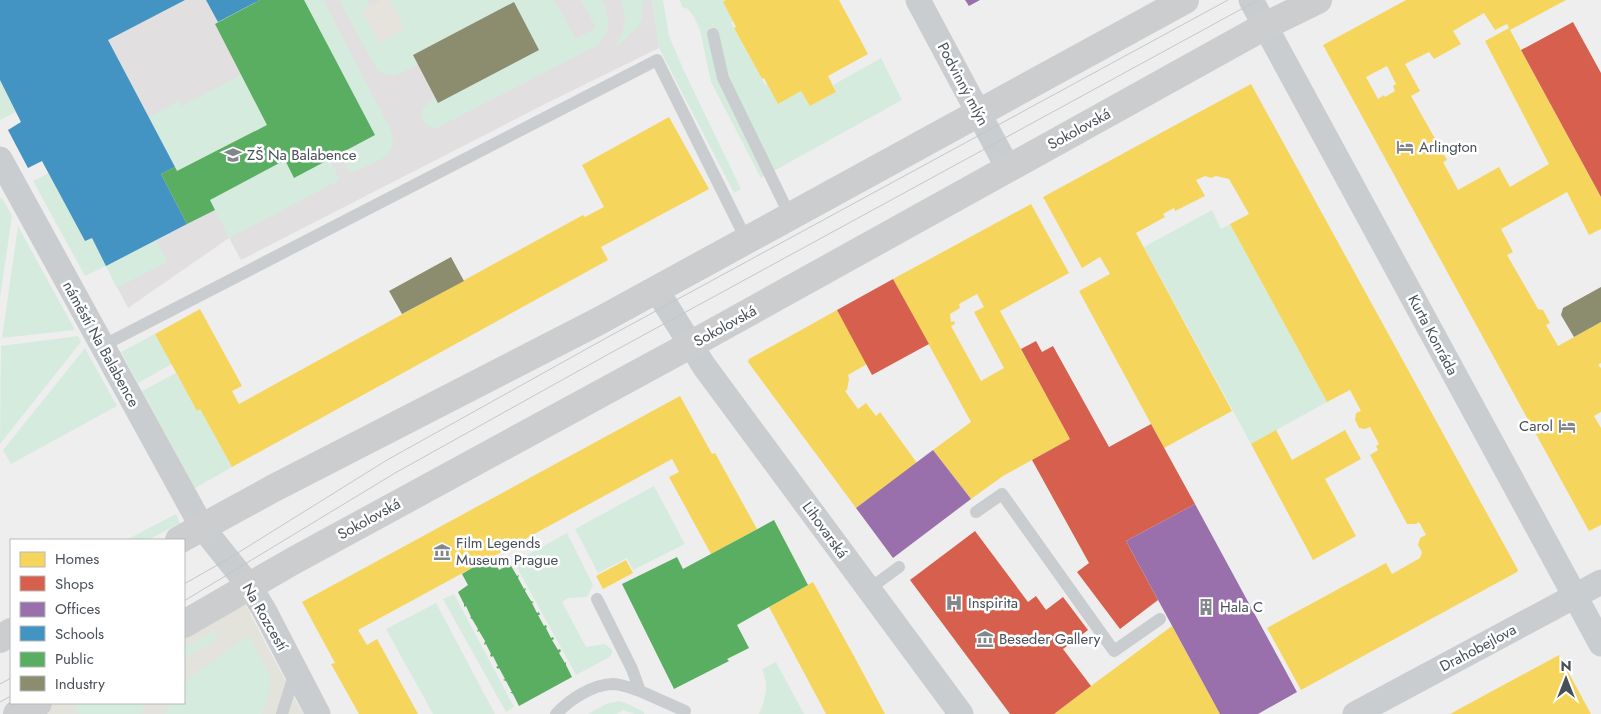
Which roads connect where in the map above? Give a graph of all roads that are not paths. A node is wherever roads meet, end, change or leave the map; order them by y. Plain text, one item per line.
1 (918, 0) edge
2 (1185, 0) edge
3 (1251, 0) edge
4 (1318, 0) edge
5 (1265, 26) junction
6 (713, 34) dead end
7 (979, 113) junction
8 (0, 160) edge
9 (1008, 168) junction
10 (790, 216) junction
11 (746, 241) junction
12 (656, 290) junction
13 (690, 345) junction
14 (102, 346) junction
15 (976, 512) dead end
16 (202, 528) junction
17 (181, 539) edge
18 (899, 567) dead end
19 (1601, 582) edge
20 (250, 586) junction
21 (869, 589) junction
22 (1574, 596) junction
23 (597, 599) dead end
24 (1160, 619) dead end
25 (185, 623) edge
26 (1601, 644) edge
27 (296, 672) junction
28 (640, 691) junction
29 (36, 704) edge
30 (685, 713) edge
31 (17, 714) edge
32 (282, 714) edge
33 (318, 714) edge
34 (556, 714) edge
35 (961, 714) edge
36 (1355, 714) edge

1 - 7 street, Podvinný mlýn
2 - 7 main road
3 - 5 street
4 - 5 main road, Sokolovská
5 - 9 main road, Sokolovská
5 - 22 street, Kurta Konráda
6 - 10 lane
7 - 9 street, Podvinný mlýn
7 - 10 main road
8 - 14 street, náměstí Na Balabence
9 - 13 main road, Sokolovská
10 - 11 main road
11 - 12 main road
11 - 14 lane
12 - 13 street, Lihovarská
12 - 16 main road
13 - 20 main road, Sokolovská
13 - 21 street, Lihovarská
14 - 16 street, náměstí Na Balabence
15 - 24 lane
16 - 17 main road
16 - 20 street, Na Rozcestí
18 - 21 lane
19 - 22 street, Drahobejlova
20 - 25 main road, Sokolovská
20 - 27 street, Na Rozcestí
21 - 35 street, Lihovarská
22 - 26 street, Kurta Konráda
22 - 36 street, Drahobejlova
23 - 28 lane
27 - 32 lane
27 - 33 street, Na Rozcestí
28 - 30 lane
28 - 34 lane
29 - 31 main road

